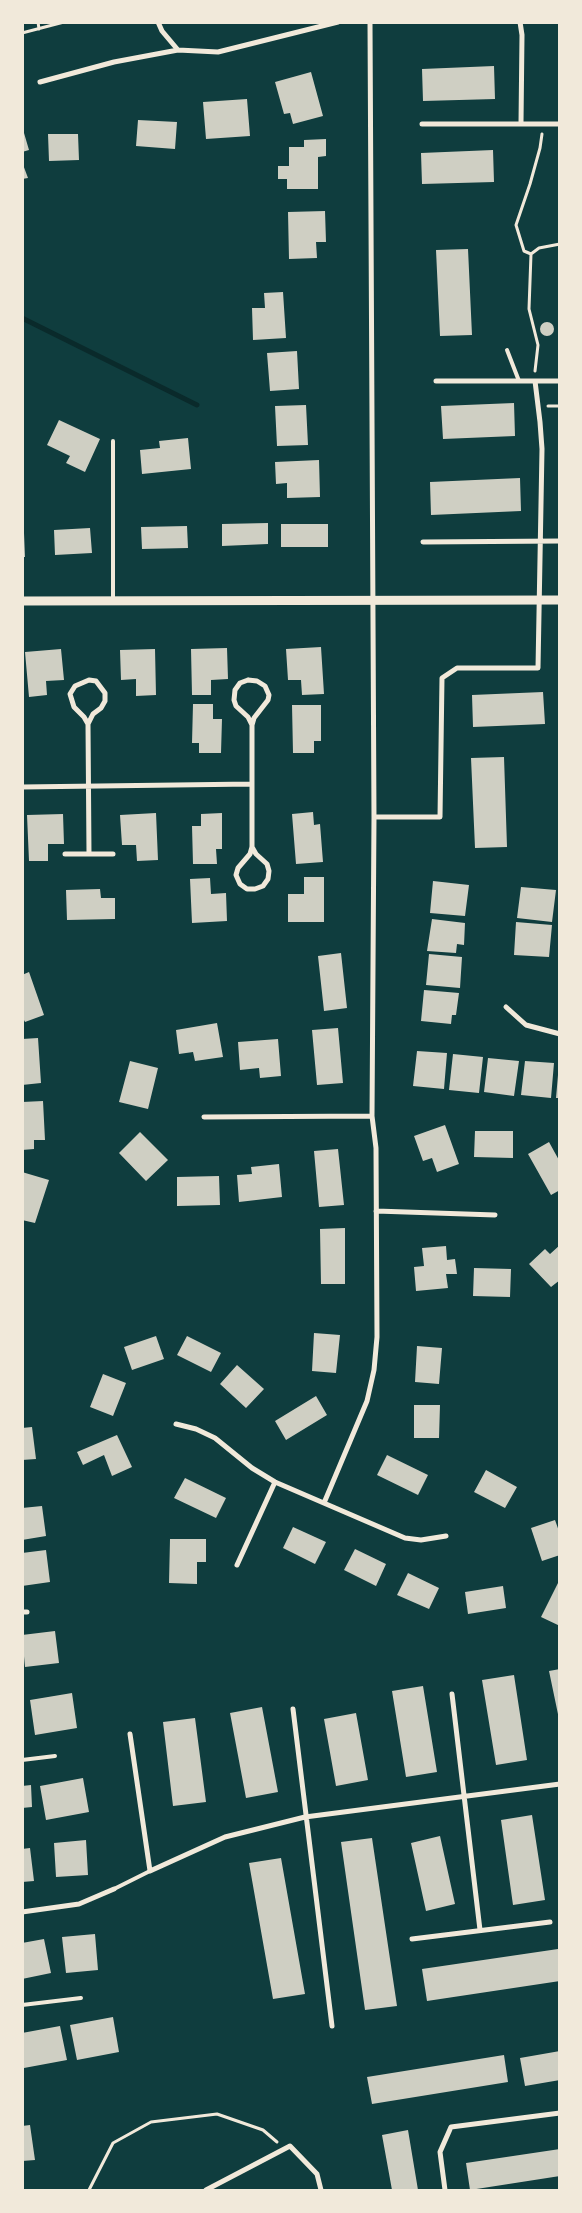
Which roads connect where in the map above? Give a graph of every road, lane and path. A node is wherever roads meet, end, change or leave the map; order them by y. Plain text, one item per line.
1 (38, 22) edge
2 (64, 22) edge
3 (158, 22) edge
4 (338, 22) edge
5 (370, 22) edge
6 (520, 22) edge
7 (40, 29) junction
8 (22, 33) edge
9 (178, 50) junction
10 (40, 82) dead end
11 (422, 124) dead end
12 (522, 124) junction
13 (543, 124) junction
14 (560, 124) edge
15 (560, 244) edge
16 (531, 254) junction
17 (507, 350) dead end
18 (436, 381) dead end
19 (519, 381) junction
20 (535, 381) junction
21 (560, 381) edge
22 (113, 440) dead end
23 (540, 541) junction
24 (560, 541) edge
25 (423, 542) dead end
26 (540, 600) junction
27 (560, 600) edge
28 (22, 601) edge
29 (113, 601) junction
30 (373, 601) junction
31 (88, 724) junction
32 (252, 725) junction
33 (252, 784) junction
34 (22, 787) edge
35 (88, 787) junction
36 (374, 816) junction
37 (252, 847) junction
38 (65, 854) dead end
39 (89, 854) junction
40 (112, 854) dead end
41 (506, 1007) dead end
42 (560, 1034) edge
43 (372, 1116) junction
44 (204, 1117) dead end
45 (376, 1211) junction
46 (495, 1215) dead end
47 (176, 1424) dead end
48 (275, 1482) junction
49 (324, 1503) junction
50 (446, 1536) dead end
51 (237, 1565) dead end
52 (452, 1694) dead end
53 (293, 1709) dead end
54 (130, 1734) dead end
55 (55, 1756) dead end
56 (22, 1760) edge
57 (560, 1784) edge
58 (464, 1796) junction
59 (305, 1817) junction
60 (150, 1871) junction
61 (114, 1889) joint
62 (22, 1912) edge
63 (550, 1922) dead end
64 (480, 1930) junction
65 (412, 1939) dead end
66 (81, 1998) dead end
67 (22, 2005) edge
68 (332, 2026) dead end
69 (560, 2113) edge
70 (285, 2149) junction
71 (89, 2190) edge
72 (206, 2190) edge
73 (321, 2190) edge
74 (445, 2190) edge

1 - 7 path
2 - 7 path
3 - 9 street
4 - 9 street
5 - 30 street
6 - 12 street
7 - 8 path
9 - 10 street
11 - 12 street
12 - 13 street
13 - 14 street
13 - 16 path
15 - 16 path
16 - 20 path
17 - 19 lane
18 - 19 street
19 - 20 street
20 - 21 street
20 - 23 street
22 - 29 lane
23 - 24 street
23 - 25 street
23 - 26 street
26 - 27 street
26 - 30 street
26 - 36 street
28 - 29 street
29 - 30 street
30 - 36 street
31 - 31 street
31 - 35 street
32 - 32 street
32 - 33 street
33 - 35 street
33 - 37 street
34 - 35 street
35 - 39 street
36 - 43 street
37 - 37 street
38 - 39 street
39 - 40 street
41 - 42 street
43 - 44 street
43 - 45 street
45 - 46 street
45 - 49 street
47 - 48 street
48 - 49 street
48 - 51 street
49 - 50 street
52 - 58 street
53 - 59 street
54 - 60 street
55 - 56 lane
57 - 58 street
58 - 59 street
58 - 64 street
59 - 60 street
59 - 68 street
60 - 61 lane
61 - 62 street
63 - 64 street
64 - 65 street
66 - 67 lane
69 - 74 street
70 - 71 path
70 - 72 street
70 - 73 street

